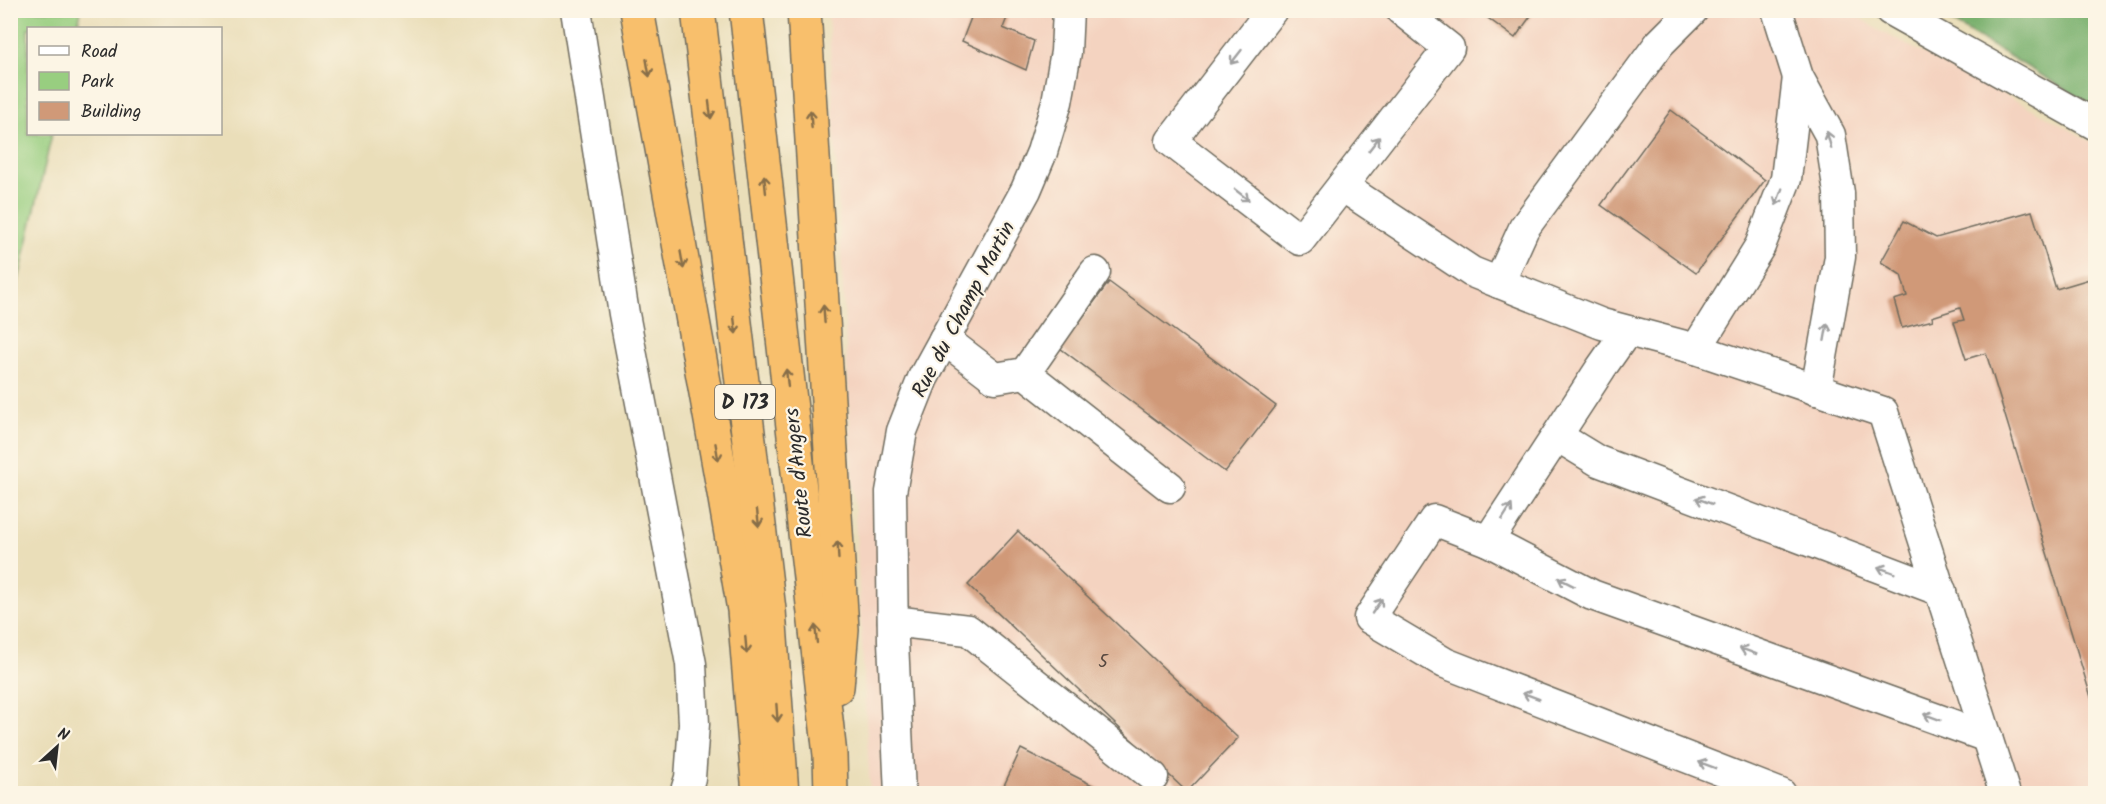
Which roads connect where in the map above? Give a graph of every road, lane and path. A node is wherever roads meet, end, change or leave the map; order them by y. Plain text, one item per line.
1 (576, 10) edge
2 (637, 10) edge
3 (698, 10) edge
4 (746, 10) edge
5 (804, 10) edge
6 (1068, 10) edge
7 (1272, 10) edge
8 (1401, 10) edge
9 (1693, 10) edge
10 (1777, 10) edge
11 (1890, 10) edge
12 (1798, 77) junction
13 (2096, 125) edge
14 (1342, 186) junction
15 (1095, 272) dead end
16 (1499, 283) junction
17 (1627, 331) junction
18 (944, 339) junction
19 (1696, 349) junction
20 (1025, 373) junction
21 (1816, 390) junction
22 (1557, 436) junction
23 (1170, 486) dead end
24 (1488, 541) junction
25 (1941, 591) junction
26 (893, 621) junction
27 (1987, 736) junction
28 (830, 755) junction
29 (1154, 777) dead end
30 (685, 794) edge
31 (759, 794) edge
32 (782, 794) edge
33 (831, 794) edge
34 (900, 794) edge
35 (1781, 794) edge
36 (2005, 794) edge

1 - 30 street
2 -> 31 highway
3 -> 32 highway, Route d'Angers / D 173
28 -> 4 highway, Route d'Angers / D 173
28 -> 5 highway
6 - 18 street, Rue du Champ Martin
7 -> 14 street
14 -> 8 street
9 - 16 street
10 - 12 street
11 - 13 street
12 -> 19 street
21 -> 12 street
14 - 16 street
15 - 20 street
16 - 17 street
17 - 19 street
17 - 22 street
18 - 20 street
18 - 26 street, Rue du Champ Martin
19 - 21 street
20 - 23 street
21 - 25 street
24 -> 22 street
25 -> 22 street
27 -> 24 street
35 -> 24 street
25 - 27 street
26 - 29 street
26 - 34 street, Rue du Champ Martin
27 - 36 street
28 - 33 highway, Route d'Angers / D 173

